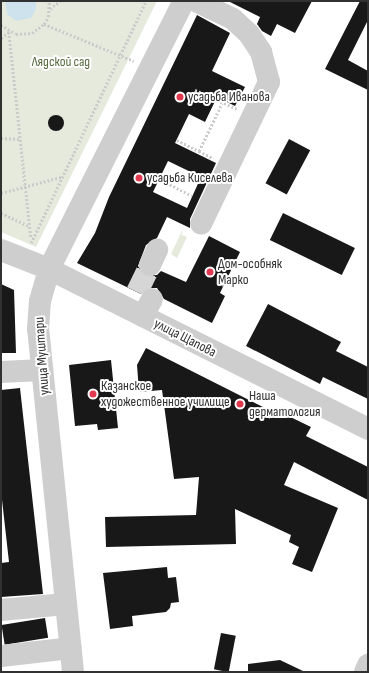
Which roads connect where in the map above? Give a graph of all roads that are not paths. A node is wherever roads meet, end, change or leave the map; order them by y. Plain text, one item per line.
1 (184, 1) edge
2 (196, 1) edge
3 (201, 224) dead end
4 (1, 250) edge
5 (48, 269) junction
6 (42, 370) junction
7 (1, 372) edge
8 (368, 429) edge
9 (66, 604) junction
10 (1, 610) edge
11 (71, 648) junction
12 (1, 656) edge
13 (368, 665) edge
14 (73, 672) edge
15 (365, 672) edge

1 - 5 street, улица Муштари
2 - 3 street
4 - 5 street, улица Щапова
5 - 6 street, улица Муштари
5 - 8 street, улица Щапова
6 - 7 street
6 - 9 street, улица Муштари
9 - 10 street
9 - 11 street, улица Муштари
11 - 12 street
11 - 14 street, улица Муштари
13 - 15 street

